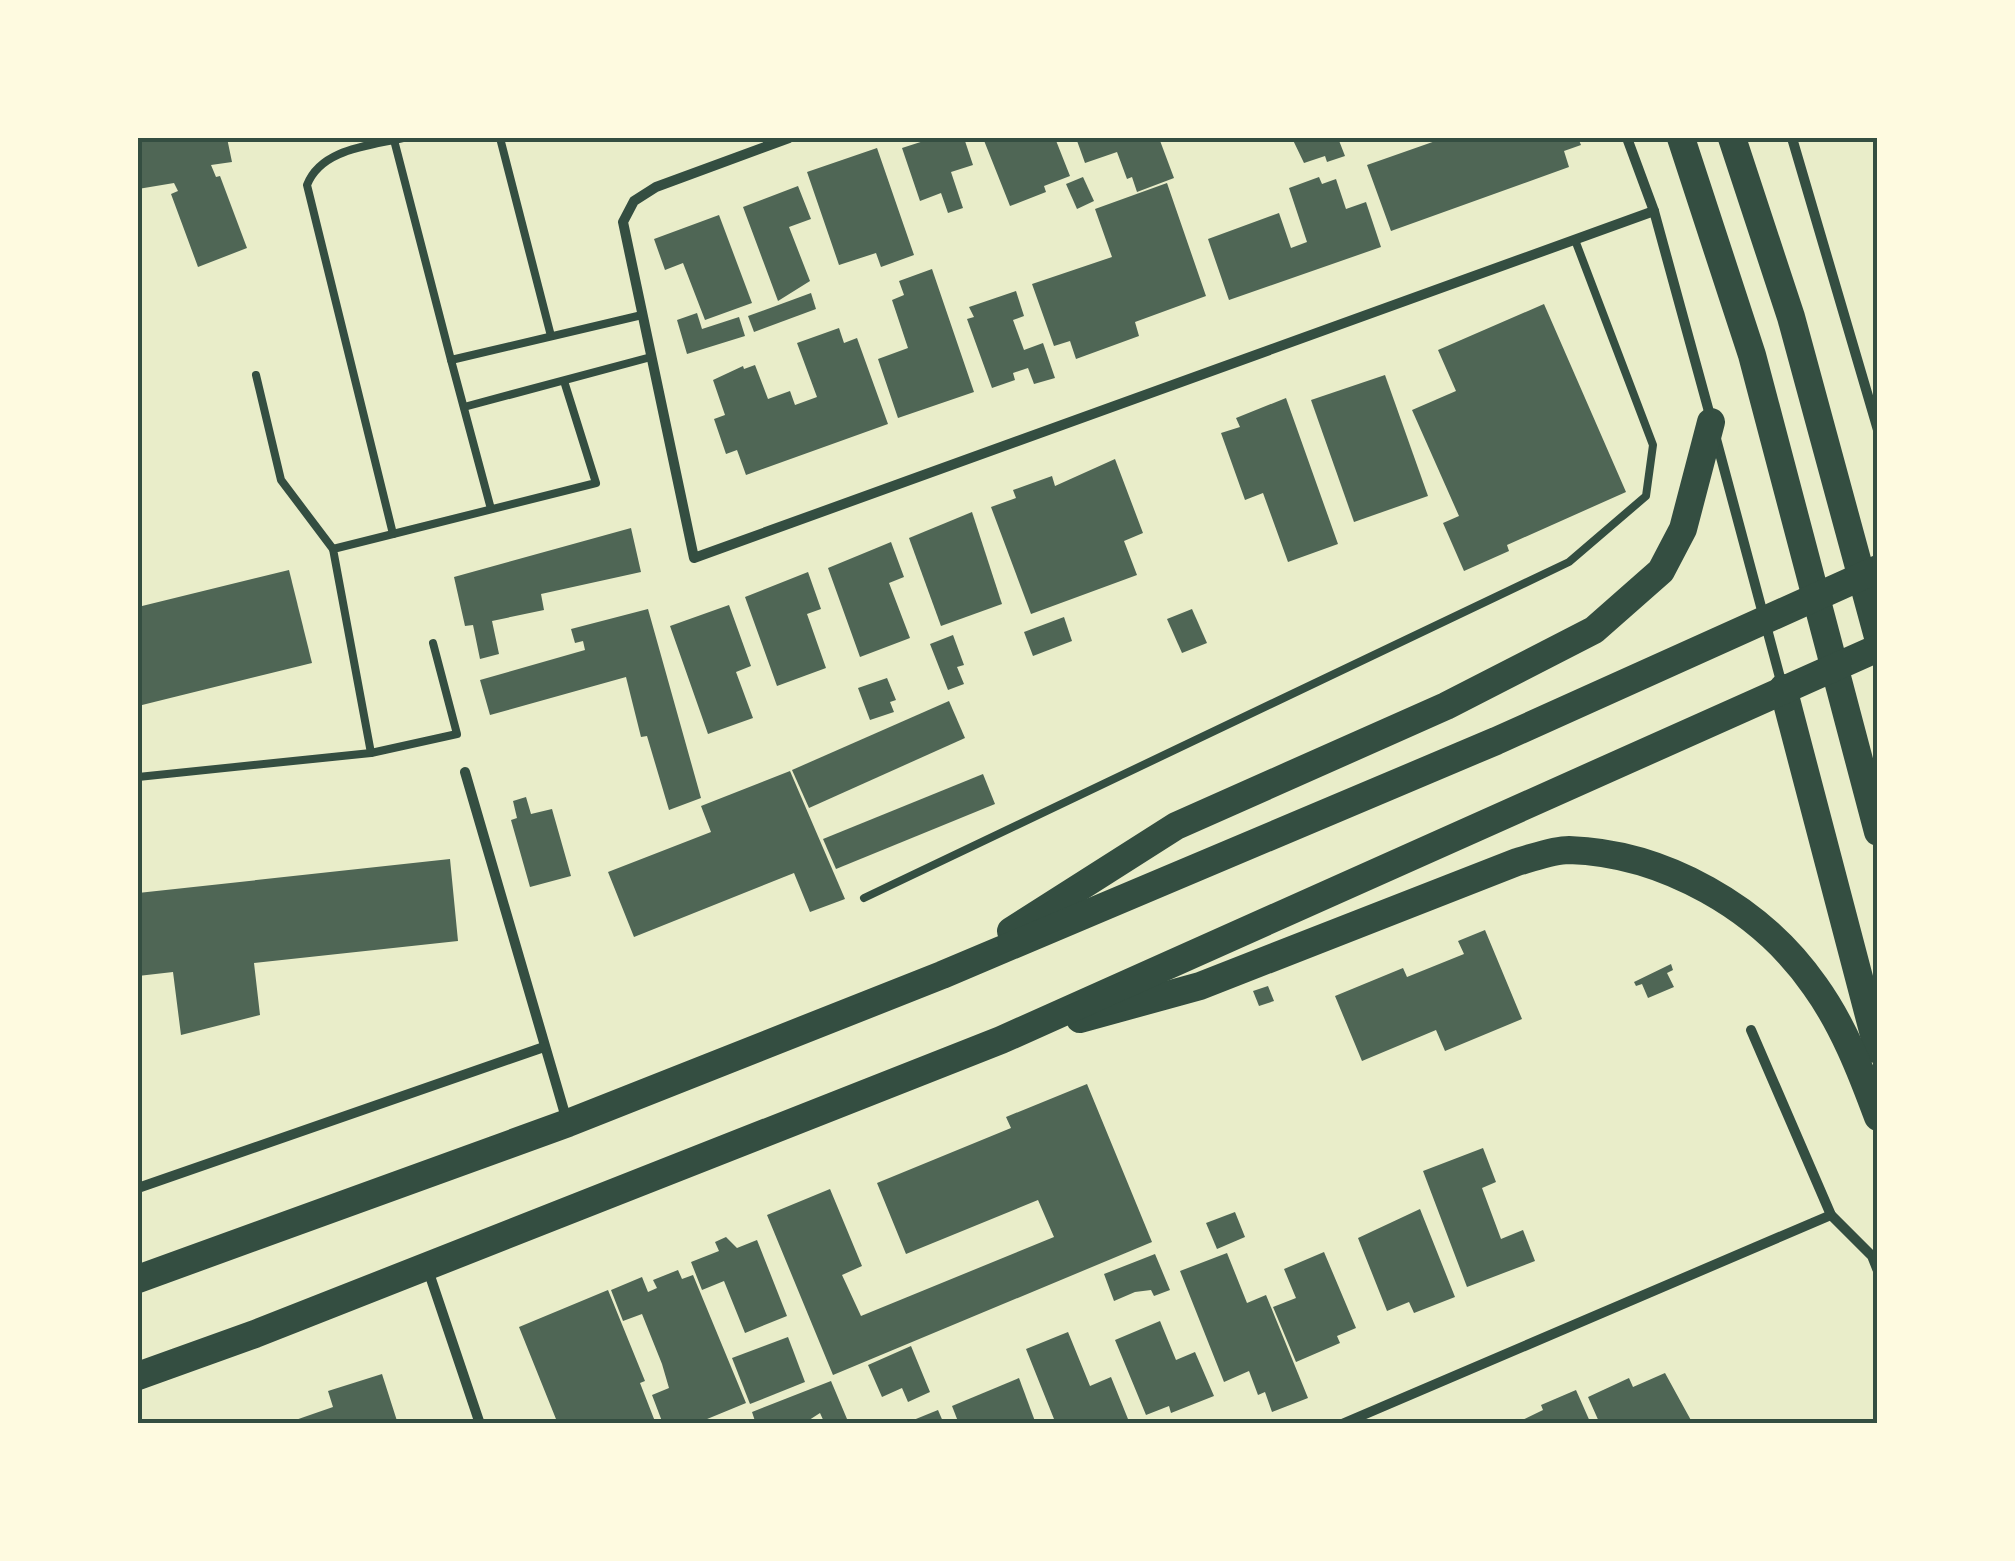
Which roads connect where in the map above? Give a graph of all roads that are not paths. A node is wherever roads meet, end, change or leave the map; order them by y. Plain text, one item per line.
1 (500, 138) edge
2 (788, 138) edge
3 (1627, 138) edge
4 (1681, 138) edge
5 (1732, 138) edge
6 (1792, 138) edge
7 (398, 139) edge
8 (1654, 211) junction
9 (1575, 240) junction
10 (642, 315) junction
11 (551, 336) junction
12 (651, 357) junction
13 (451, 360) junction
14 (256, 375) dead end
15 (564, 381) junction
16 (464, 408) junction
17 (1712, 422) junction
18 (1878, 430) edge
19 (491, 509) junction
20 (393, 534) junction
21 (333, 549) junction
22 (1878, 568) edge
23 (1766, 622) junction
24 (1878, 637) edge
25 (433, 644) dead end
26 (1878, 648) edge
27 (1783, 688) junction
28 (371, 753) junction
29 (465, 772) dead end
30 (138, 777) edge
31 (1878, 832) edge
32 (864, 898) dead end
33 (942, 975) junction
34 (1750, 1030) dead end
35 (1001, 1040) junction
36 (544, 1047) junction
37 (1878, 1050) edge
38 (1878, 1117) edge
39 (568, 1123) junction
40 (138, 1188) edge
41 (1831, 1216) junction
42 (427, 1266) junction
43 (1878, 1271) edge
44 (138, 1279) edge
45 (138, 1376) edge
46 (480, 1424) edge
47 (1342, 1424) edge

1 - 11 lane
2 - 10 street
3 - 8 street
4 - 31 highway
5 - 24 highway
6 - 18 street
7 - 13 lane
7 - 20 lane
8 - 9 street
8 - 17 street
9 - 12 street
9 - 32 lane
10 - 11 lane
10 - 12 street
11 - 13 lane
12 - 15 lane
13 - 16 lane
14 - 21 lane
15 - 16 lane
15 - 19 lane
16 - 19 lane
17 - 23 street
17 - 33 highway
19 - 20 lane
20 - 21 lane
21 - 28 lane
22 - 23 highway
23 - 27 street
23 - 33 highway
25 - 28 lane
26 - 27 highway
27 - 35 highway
27 - 37 highway
28 - 30 lane
29 - 36 street
33 - 39 highway
34 - 41 street
35 - 38 highway
35 - 42 highway
36 - 39 street
36 - 40 street
39 - 44 highway
41 - 43 street
41 - 47 street
42 - 45 highway
42 - 46 street

